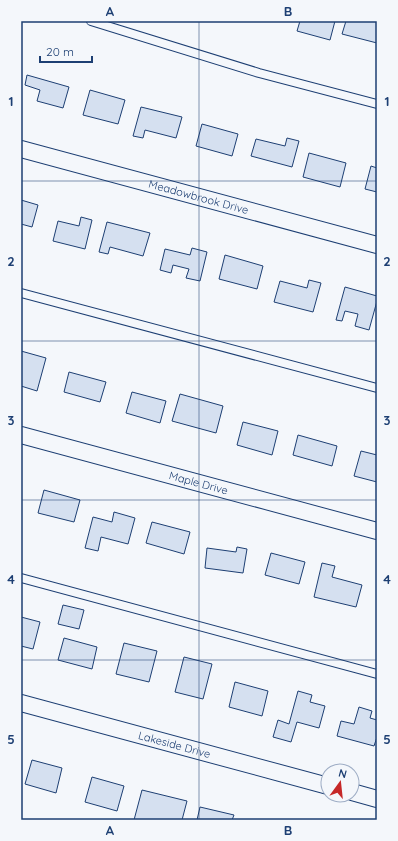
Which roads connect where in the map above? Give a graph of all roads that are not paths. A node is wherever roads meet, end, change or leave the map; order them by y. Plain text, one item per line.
1 (91, 21) edge
2 (377, 104) edge
3 (21, 149) edge
4 (377, 244) edge
5 (21, 293) edge
6 (377, 388) edge
7 (21, 435) edge
8 (377, 531) edge
9 (21, 578) edge
10 (377, 674) edge
11 (21, 703) edge
12 (320, 784) edge
13 (360, 794) edge
14 (377, 799) edge

1 - 2 lane
3 - 4 street, Meadowbrook Drive
5 - 6 lane
7 - 8 street, Maple Drive
9 - 10 lane
11 - 12 street, Lakeside Drive
13 - 14 street

